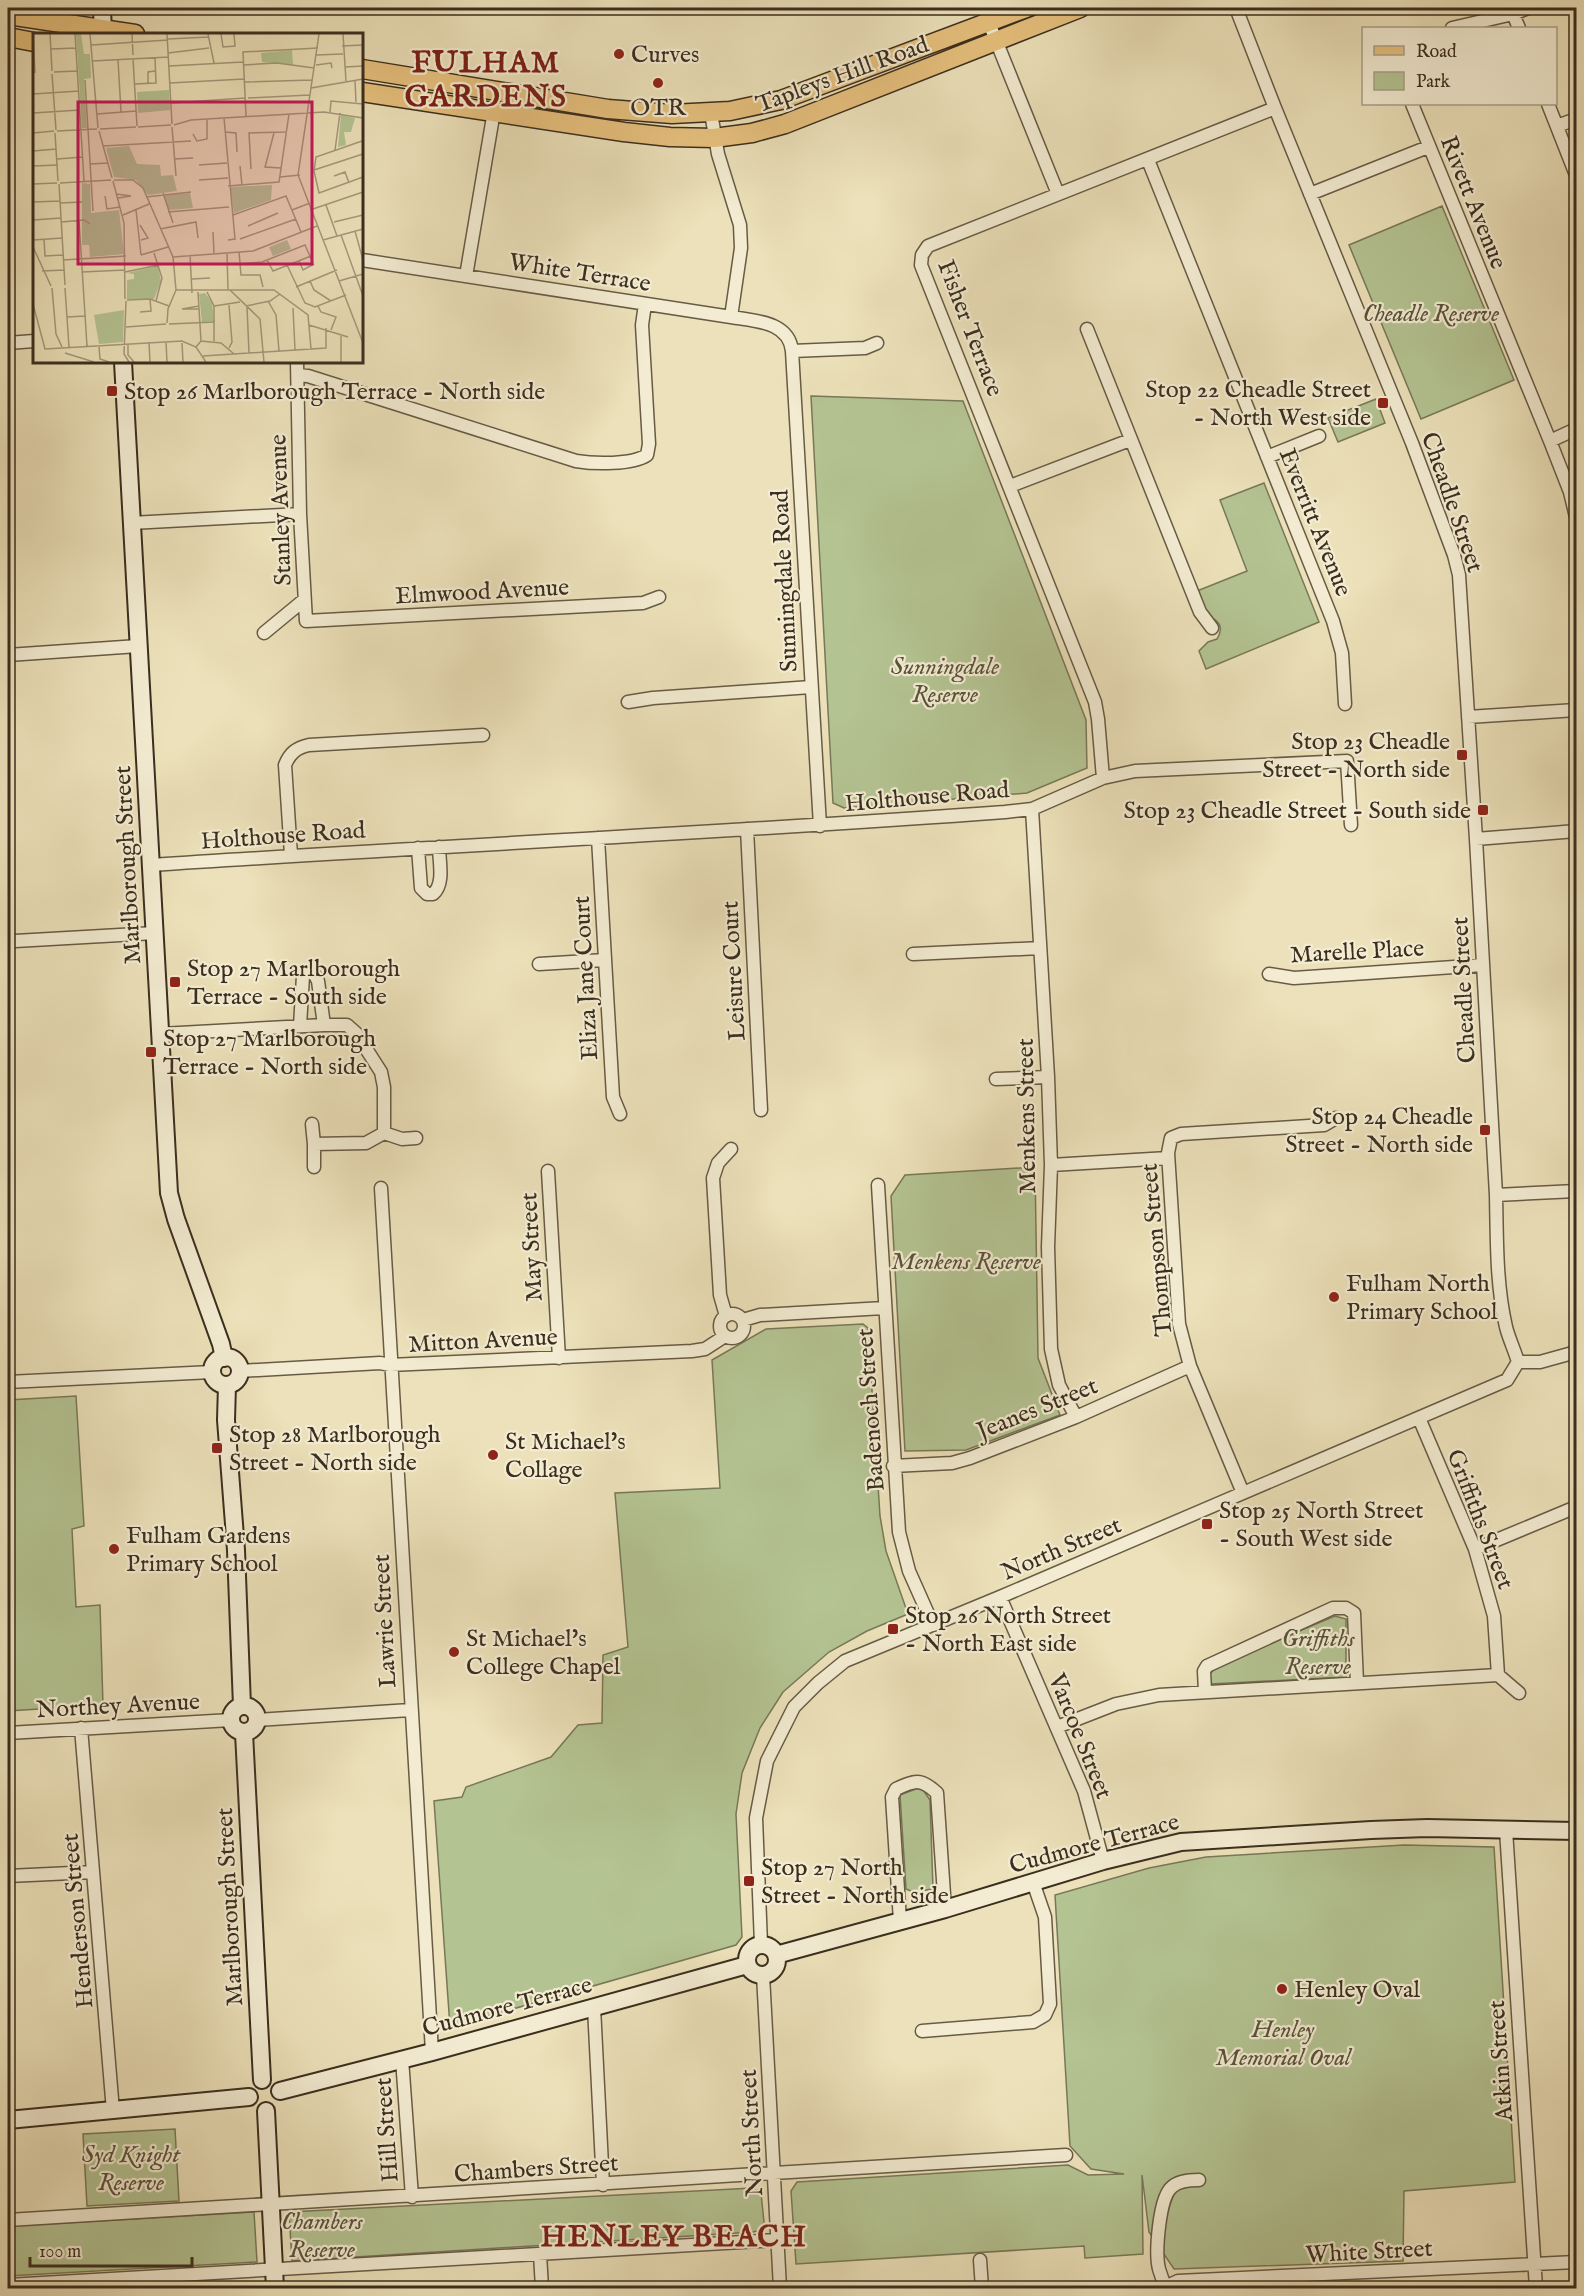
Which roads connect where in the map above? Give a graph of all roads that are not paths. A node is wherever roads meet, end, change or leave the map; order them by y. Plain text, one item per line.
1 (102, 8) edge
2 (1026, 8) edge
3 (1080, 8) edge
4 (1236, 8) edge
5 (1528, 8) edge
6 (1056, 12) edge
7 (1513, 14) junction
8 (8, 15) edge
9 (988, 23) junction
10 (1456, 27) edge
11 (1519, 27) edge
12 (103, 32) edge
13 (119, 33) edge
14 (8, 37) edge
15 (996, 41) junction
16 (33, 42) edge
17 (363, 69) edge
18 (363, 92) edge
19 (1412, 105) edge
20 (1548, 105) edge
21 (1275, 108) junction
22 (494, 111) junction
23 (711, 113) junction
24 (1576, 119) edge
25 (1557, 126) junction
26 (714, 138) junction
27 (1428, 147) junction
28 (1148, 160) junction
29 (1576, 175) edge
30 (1058, 194) junction
31 (1310, 194) junction
32 (363, 260) edge
33 (465, 276) junction
34 (645, 304) junction
35 (731, 316) junction
36 (1087, 329) dead end
37 (788, 335) joint
38 (33, 341) edge
39 (8, 343) edge
40 (877, 343) dead end
41 (792, 351) junction
42 (123, 363) edge
43 (297, 363) edge
44 (298, 375) junction
45 (1576, 429) edge
46 (1319, 436) dead end
47 (1130, 440) junction
48 (1550, 441) junction
49 (1267, 456) junction
50 (1010, 486) junction
51 (300, 514) junction
52 (1576, 517) edge
53 (131, 523) junction
54 (659, 597) dead end
55 (304, 600) junction
56 (306, 621) joint
57 (1212, 628) dead end
58 (264, 633) dead end
59 (138, 646) junction
60 (8, 655) edge
61 (811, 687) junction
62 (627, 702) dead end
63 (1346, 704) dead end
64 (1576, 710) edge
65 (1468, 717) junction
66 (483, 735) dead end
67 (1103, 778) junction
68 (1032, 809) junction
69 (1351, 825) dead end
70 (820, 826) junction
71 (747, 829) junction
72 (1576, 831) edge
73 (598, 838) junction
74 (1476, 839) junction
75 (439, 847) junction
76 (418, 848) junction
77 (291, 855) junction
78 (151, 866) junction
79 (155, 933) junction
80 (15, 941) dead end
81 (1040, 948) junction
82 (912, 954) dead end
83 (605, 960) junction
84 (539, 964) dead end
85 (1483, 965) junction
86 (1269, 974) dead end
87 (324, 1025) junction
88 (300, 1026) junction
89 (161, 1034) junction
90 (1048, 1077) junction
91 (996, 1079) dead end
92 (761, 1110) dead end
93 (620, 1114) dead end
94 (1336, 1118) dead end
95 (312, 1124) dead end
96 (384, 1133) junction
97 (416, 1138) dead end
98 (314, 1144) junction
99 (731, 1149) dead end
100 (1168, 1158) junction
101 (1051, 1165) junction
102 (314, 1167) dead end
103 (548, 1171) dead end
104 (878, 1185) dead end
105 (381, 1188) dead end
106 (1576, 1191) edge
107 (1496, 1195) junction
108 (884, 1308) junction
109 (726, 1316) junction
110 (743, 1320) junction
111 (725, 1336) junction
112 (1576, 1352) edge
113 (224, 1358) junction
114 (559, 1358) junction
115 (1518, 1362) junction
116 (390, 1365) junction
117 (1190, 1366) junction
118 (240, 1371) junction
119 (212, 1372) junction
120 (8, 1382) edge
121 (227, 1385) junction
122 (1076, 1417) junction
123 (1419, 1418) junction
124 (893, 1466) junction
125 (1243, 1492) junction
126 (1576, 1507) edge
127 (1475, 1549) junction
128 (1000, 1597) junction
129 (933, 1625) junction
130 (1498, 1675) junction
131 (1357, 1683) junction
132 (1205, 1692) junction
133 (1519, 1693) dead end
134 (242, 1706) junction
135 (410, 1710) junction
136 (231, 1720) junction
137 (257, 1720) junction
138 (1057, 1727) junction
139 (81, 1728) junction
140 (8, 1733) edge
141 (244, 1733) junction
142 (1506, 1830) junction
143 (1576, 1831) edge
144 (1103, 1861) junction
145 (93, 1872) junction
146 (8, 1876) edge
147 (1033, 1882) junction
148 (945, 1909) junction
149 (900, 1921) junction
150 (761, 1944) junction
151 (776, 1955) junction
152 (747, 1965) junction
153 (763, 1976) junction
154 (594, 2007) junction
155 (922, 2031) dead end
156 (432, 2052) junction
157 (402, 2060) junction
158 (262, 2080) junction
159 (280, 2091) junction
160 (249, 2097) junction
161 (113, 2110) junction
162 (266, 2111) junction
163 (8, 2120) edge
164 (1066, 2155) dead end
165 (774, 2174) junction
166 (1198, 2180) dead end
167 (603, 2185) junction
168 (412, 2197) junction
169 (271, 2204) junction
170 (8, 2220) edge
171 (777, 2240) junction
172 (540, 2254) junction
173 (980, 2260) dead end
174 (1576, 2262) edge
175 (1534, 2265) junction
176 (274, 2269) junction
177 (8, 2285) edge
178 (77, 2285) edge
179 (1165, 2288) edge
180 (275, 2289) edge
181 (542, 2289) edge
182 (780, 2289) edge
183 (982, 2289) edge
184 (1536, 2289) edge

1 - 12 street
2 - 9 main road, Tapleys Hill Road
3 - 6 main road, Tapleys Hill Road
4 - 21 street, Cheadle Street
5 - 7 street
6 - 15 main road, Tapleys Hill Road
7 - 10 street
7 - 11 street
8 - 12 main road
9 - 15 street
9 - 23 main road, Tapleys Hill Road
12 - 13 main road
14 - 16 main road
15 - 26 main road, Tapleys Hill Road
15 - 30 street
17 - 23 main road, Tapleys Hill Road
18 - 22 main road, Tapleys Hill Road
19 - 27 street, Rivett Avenue
20 - 25 street
21 - 28 street, Fisher Terrace
21 - 31 street, Cheadle Street
22 - 26 main road, Tapleys Hill Road
22 - 33 street
23 - 26 street
24 - 25 street
25 - 29 street
26 - 35 street
27 - 31 street
27 - 48 street, Rivett Avenue
28 - 30 street, Fisher Terrace
28 - 49 street, Everritt Avenue
30 - 50 street, Fisher Terrace
31 - 65 street, Cheadle Street
32 - 33 street, White Terrace
33 - 34 street, White Terrace
34 - 35 street, White Terrace
34 - 44 street
35 - 37 street, White Terrace
36 - 47 street
37 - 41 street, Sunningdale Road
38 - 39 street
40 - 41 street
41 - 61 street, Sunningdale Road
42 - 53 street, Marlborough Street
43 - 44 street, Stanley Avenue
44 - 51 street, Stanley Avenue
45 - 48 street
46 - 49 street
47 - 50 street
47 - 57 street
48 - 52 street, Rivett Avenue
49 - 63 street, Everritt Avenue
50 - 67 street, Fisher Terrace
51 - 53 street
51 - 55 street, Stanley Avenue
53 - 59 street, Marlborough Street
54 - 56 street, Elmwood Avenue
55 - 56 street, Stanley Avenue
55 - 58 street
59 - 60 street
59 - 78 street, Marlborough Street
61 - 62 street
61 - 70 street, Sunningdale Road
64 - 65 street
65 - 74 street, Cheadle Street
66 - 77 street
67 - 68 street, Holthouse Road
67 - 69 street, Holthouse Road
68 - 70 street, Holthouse Road
68 - 81 street, Menkens Street
70 - 71 street, Holthouse Road
71 - 73 street, Holthouse Road
71 - 92 street, Leisure Court
72 - 74 street
73 - 75 street, Holthouse Road
73 - 83 street, Eliza Jane Court
74 - 85 street, Cheadle Street
75 - 76 street, Holthouse Road
75 - 76 street
76 - 77 street, Holthouse Road
77 - 78 street, Holthouse Road
78 - 79 street, Marlborough Street
79 - 80 street
79 - 89 street, Marlborough Street
81 - 82 street
81 - 90 street, Menkens Street
83 - 84 street
83 - 93 street, Eliza Jane Court
85 - 86 street, Marelle Place
85 - 107 street, Cheadle Street
87 - 88 street
87 - 88 street
87 - 96 street
88 - 89 street
89 - 113 street, Marlborough Street
90 - 91 street
90 - 101 street, Menkens Street
94 - 100 street, Thompson Street
95 - 98 street
96 - 97 street
96 - 98 street
98 - 102 street
99 - 109 street
100 - 101 street
100 - 117 street, Thompson Street
101 - 122 street, Menkens Street
103 - 114 street, May Street
104 - 108 street, Badenoch Street
105 - 116 street, Lawrie Street
106 - 107 street
107 - 115 street, Cheadle Street
108 - 110 street
108 - 124 street, Badenoch Street
109 - 110 street
109 - 111 street
110 - 111 street
111 - 114 street, Mitton Avenue
112 - 115 street
113 - 118 street
113 - 119 street
114 - 116 street, Mitton Avenue
115 - 123 street, North Street
116 - 118 street, Mitton Avenue
116 - 135 street, Lawrie Street
117 - 122 street, Jeanes Street
117 - 125 street, Thompson Street
118 - 121 street
119 - 120 street
119 - 121 street
121 - 134 street
122 - 124 street, Jeanes Street
123 - 125 street, North Street
123 - 127 street, Griffiths Street
124 - 129 street, Badenoch Street
125 - 128 street, North Street
126 - 127 street
127 - 130 street, Griffiths Street
128 - 129 street, North Street
128 - 138 street, Varcoe Street
129 - 150 street, North Street
130 - 131 street
130 - 133 street
131 - 132 street
131 - 132 street
132 - 138 street
134 - 136 street
134 - 137 street
135 - 137 street
135 - 156 street, Lawrie Street
136 - 139 street, Northey Avenue
136 - 141 street
137 - 141 street
138 - 144 street, Varcoe Street
139 - 140 street, Northey Avenue
139 - 145 street, Henderson Street
141 - 158 street, Marlborough Street
142 - 143 street, Cudmore Terrace
142 - 144 street, Cudmore Terrace
142 - 175 street, Atkin Street
144 - 147 street, Cudmore Terrace
145 - 146 street
145 - 161 street, Henderson Street
147 - 148 street, Cudmore Terrace
147 - 155 street
148 - 149 street, Cudmore Terrace
148 - 149 street
149 - 151 street, Cudmore Terrace
150 - 151 street
150 - 152 street
151 - 153 street
152 - 153 street
152 - 154 street, Cudmore Terrace
153 - 165 street, North Street
154 - 156 street, Cudmore Terrace
154 - 167 street
156 - 157 street, Cudmore Terrace
157 - 159 street, Cudmore Terrace
157 - 168 street, Hill Street
158 - 159 street
158 - 160 street
159 - 162 street
160 - 161 street
160 - 162 street
161 - 163 street
162 - 169 street
164 - 165 street, Chambers Street
165 - 167 street, Chambers Street
165 - 171 street, North Street
166 - 179 street
167 - 168 street, Chambers Street
168 - 169 street, Chambers Street
169 - 170 street, Chambers Street
169 - 176 street
171 - 172 street
171 - 182 street, North Street
172 - 176 street
172 - 181 street
173 - 183 street
174 - 175 street, White Street
175 - 179 street, White Street
175 - 184 street, Atkin Street
176 - 178 street
176 - 180 street
177 - 178 street

